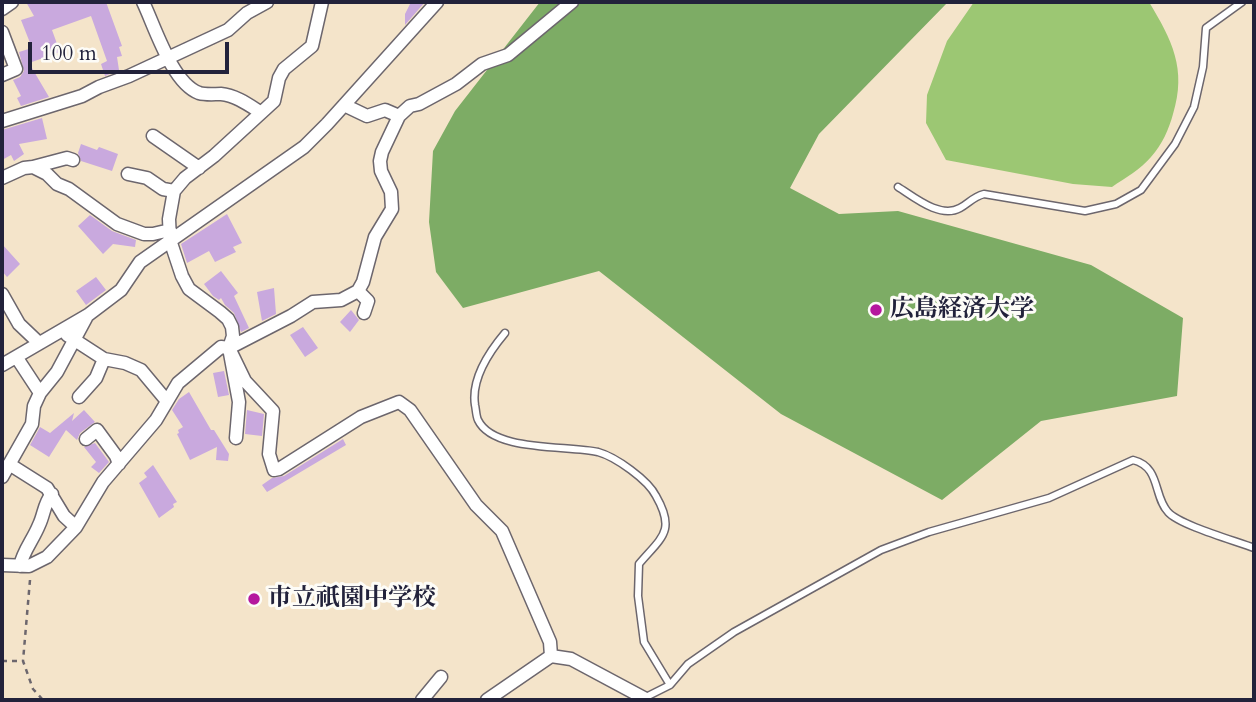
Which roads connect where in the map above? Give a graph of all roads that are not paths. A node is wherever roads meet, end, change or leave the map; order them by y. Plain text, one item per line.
1 (12, 2) edge
2 (143, 2) edge
3 (267, 2) edge
4 (322, 2) edge
5 (437, 2) edge
6 (572, 2) edge
7 (1241, 2) edge
8 (2, 9) edge
9 (2, 32) edge
10 (169, 58) junction
11 (2, 75) edge
12 (344, 105) junction
13 (260, 112) junction
14 (398, 116) junction
15 (2, 121) edge
16 (153, 136) dead end
17 (73, 160) dead end
18 (33, 167) junction
19 (199, 168) junction
20 (128, 174) dead end
21 (2, 178) edge
22 (898, 187) dead end
23 (174, 191) junction
24 (170, 235) junction
25 (358, 291) junction
26 (2, 294) edge
27 (363, 313) dead end
28 (88, 315) junction
29 (61, 331) junction
30 (505, 333) dead end
31 (74, 339) junction
32 (39, 342) junction
33 (229, 348) junction
34 (17, 358) junction
35 (104, 359) junction
36 (2, 365) edge
37 (40, 393) junction
38 (79, 397) dead end
39 (166, 400) junction
40 (236, 438) dead end
41 (86, 439) dead end
42 (9, 464) junction
43 (119, 464) junction
44 (2, 477) edge
45 (52, 494) junction
46 (76, 527) junction
47 (1254, 548) edge
48 (2, 565) edge
49 (24, 566) junction
50 (551, 656) junction
51 (440, 677) dead end
52 (510, 685) junction
53 (670, 685) junction
54 (643, 698) joint
55 (422, 700) edge
56 (487, 700) edge
57 (508, 700) edge

1 - 8 street
2 - 10 street
3 - 10 street
4 - 13 street
5 - 12 street
6 - 14 street
7 - 22 lane
9 - 11 street
10 - 13 street
10 - 15 street
12 - 14 street
12 - 24 street
13 - 19 street
14 - 25 street
16 - 19 street
17 - 18 street
18 - 21 street
18 - 24 street
19 - 23 street
20 - 23 street
23 - 24 street
24 - 28 street
24 - 33 street
25 - 27 street
25 - 33 street
26 - 32 street
28 - 29 street
28 - 31 street
29 - 31 street
29 - 32 street
30 - 53 lane
31 - 35 street
31 - 37 street
32 - 34 street
33 - 39 street
33 - 40 street
33 - 50 street
34 - 36 street
34 - 37 street
35 - 38 street
35 - 39 street
37 - 42 street
39 - 43 street
41 - 43 street
42 - 44 street
42 - 45 street
43 - 46 street
45 - 46 street
45 - 49 street
46 - 49 street
47 - 53 lane
48 - 49 street
50 - 52 street
50 - 54 street
51 - 55 street
52 - 56 street
52 - 57 street
53 - 54 lane

